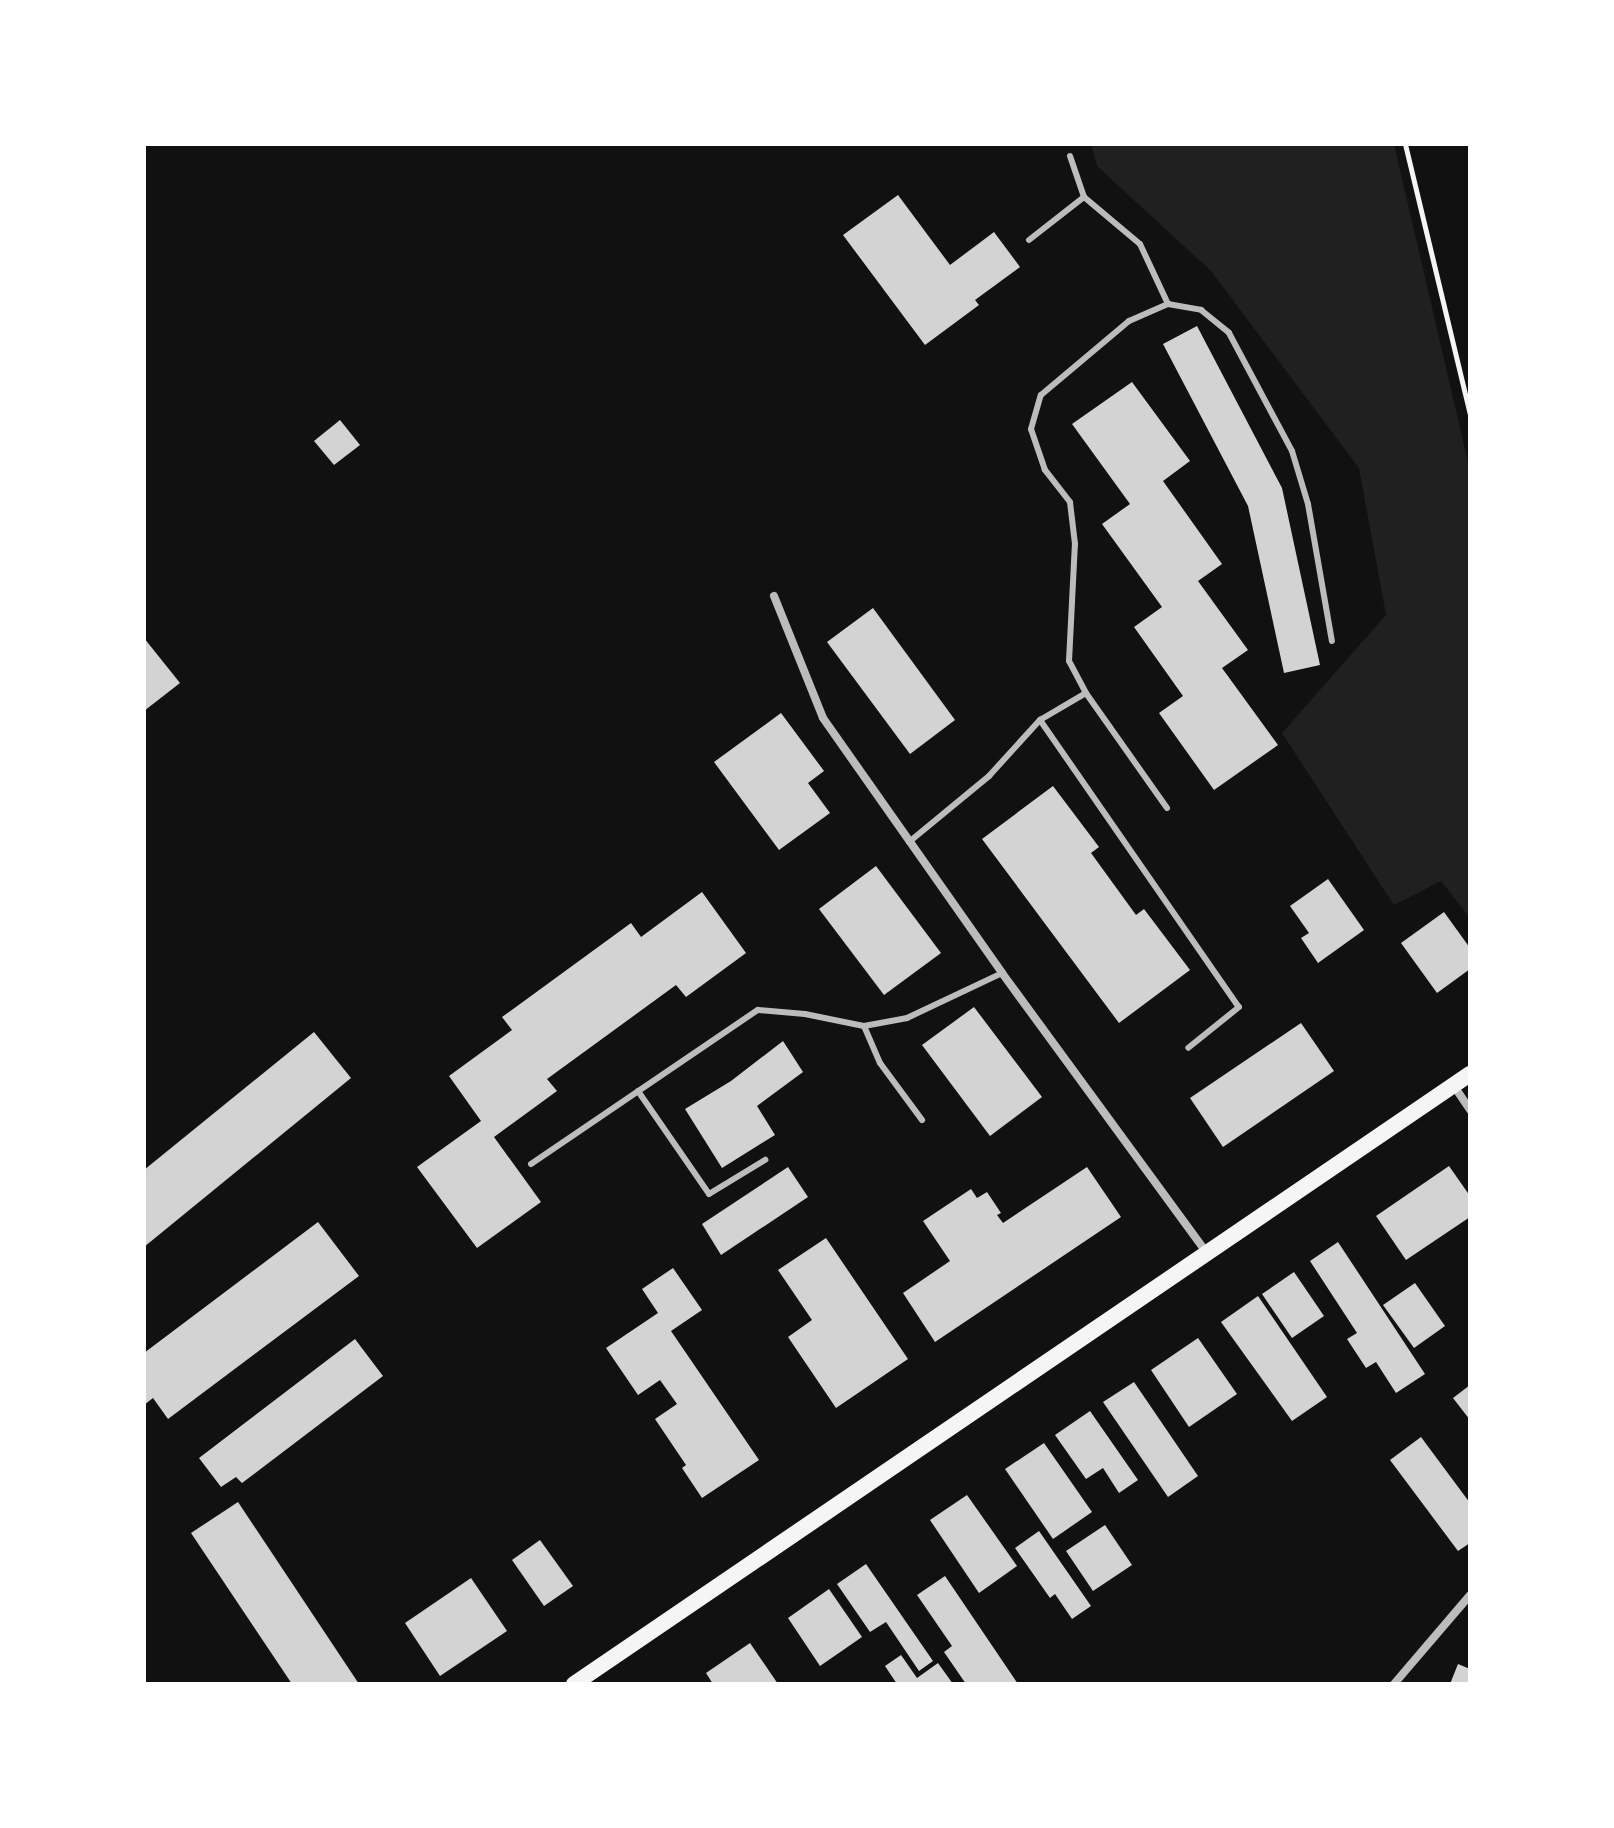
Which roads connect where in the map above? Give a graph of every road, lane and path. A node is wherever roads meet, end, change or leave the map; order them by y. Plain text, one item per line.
1 (1405, 144) edge
2 (1070, 156) dead end
3 (1084, 197) junction
4 (1029, 240) dead end
5 (1168, 304) junction
6 (1470, 415) edge
7 (774, 596) dead end
8 (1332, 641) dead end
9 (1086, 693) junction
10 (1040, 720) junction
11 (1167, 808) dead end
12 (909, 842) junction
13 (1002, 973) junction
14 (864, 1026) junction
15 (1188, 1048) dead end
16 (1470, 1074) edge
17 (1454, 1085) junction
18 (638, 1091) junction
19 (1470, 1110) edge
20 (922, 1120) dead end
21 (765, 1160) dead end
22 (531, 1164) dead end
23 (1207, 1253) junction
24 (1470, 1595) edge
25 (574, 1684) edge
26 (1394, 1684) edge

1 - 6 path
2 - 3 lane
3 - 4 lane
3 - 5 lane
5 - 8 lane
5 - 9 lane
7 - 12 street
9 - 10 lane
9 - 11 lane
10 - 12 lane
10 - 15 lane
12 - 13 street
13 - 14 lane
13 - 23 street
14 - 18 lane
14 - 20 lane
16 - 17 main road
17 - 19 street
17 - 23 main road
18 - 21 lane
18 - 22 lane
23 - 25 main road
24 - 26 street

